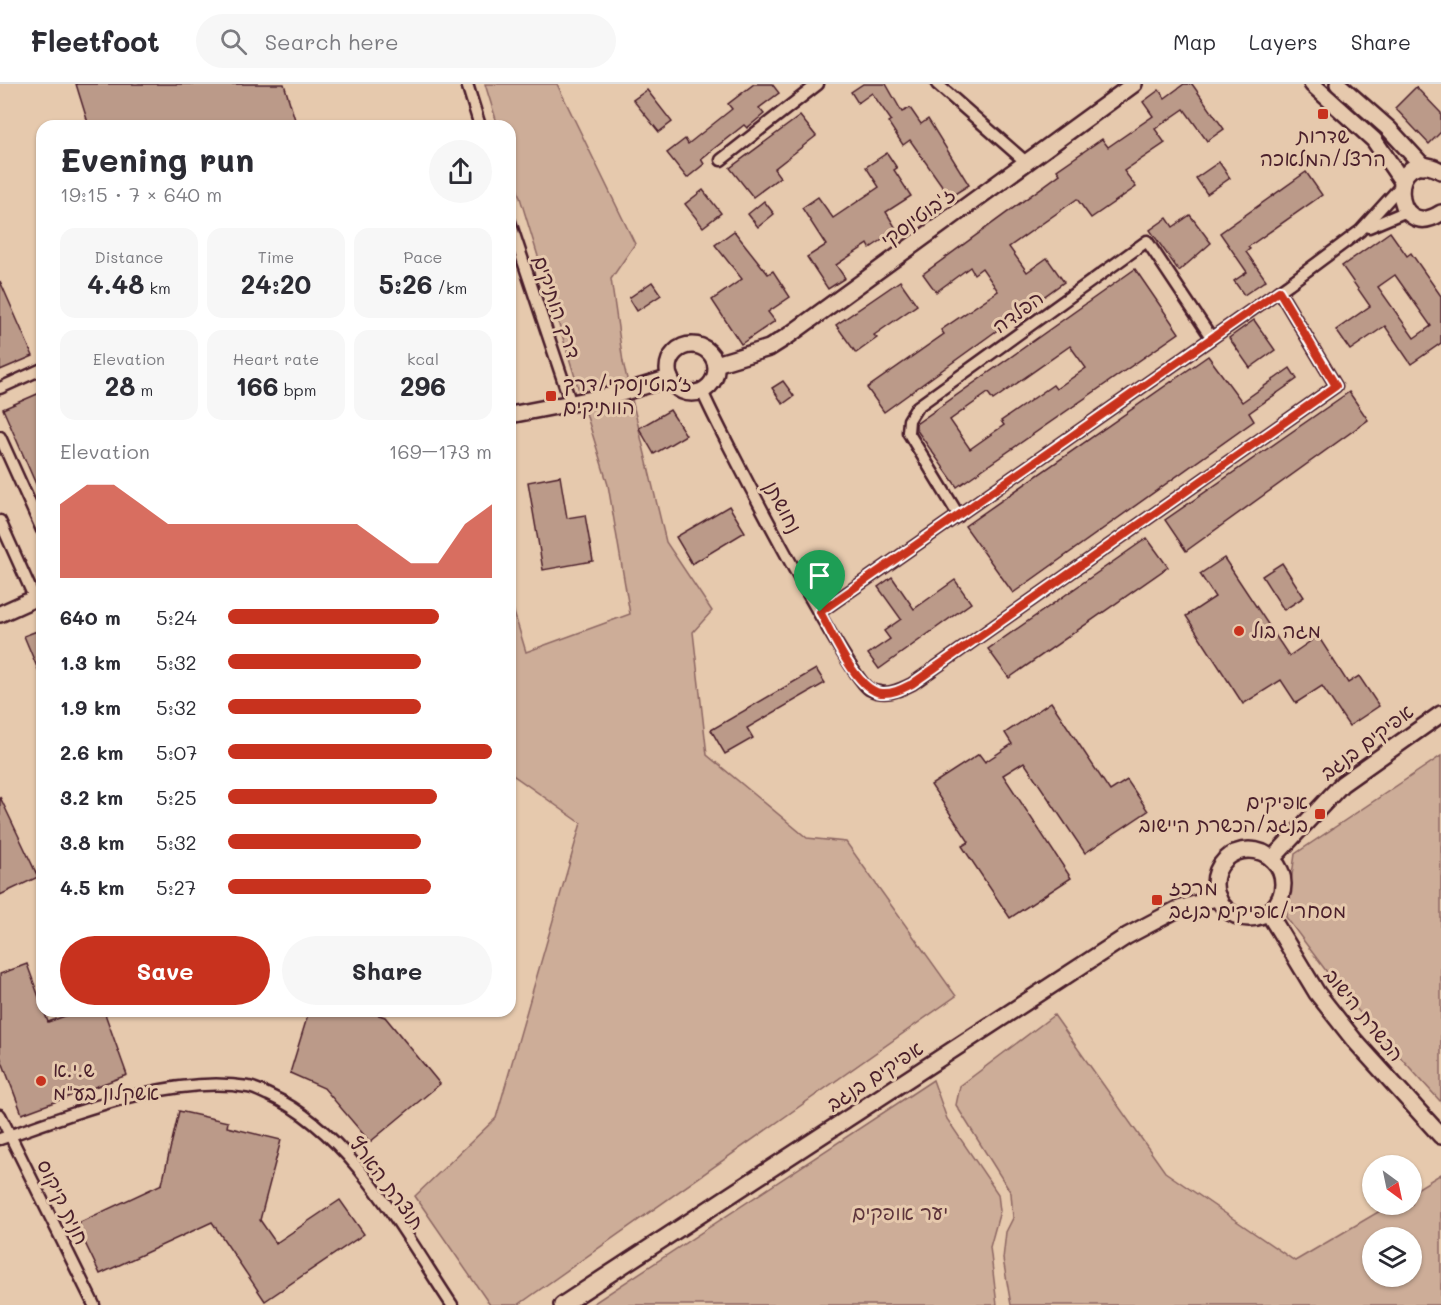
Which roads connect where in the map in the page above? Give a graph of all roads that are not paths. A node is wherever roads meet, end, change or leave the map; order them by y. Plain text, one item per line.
1 (467, 84) edge
2 (818, 84) edge
3 (937, 84) edge
4 (1134, 84) edge
5 (1312, 84) edge
6 (1338, 84) edge
7 (478, 120) edge
8 (721, 160) dead end
9 (1028, 163) junction
10 (1435, 168) edge
11 (1401, 184) junction
12 (1407, 211) junction
13 (1440, 216) edge
14 (1360, 231) junction
15 (516, 240) edge
16 (1279, 291) junction
17 (1211, 337) junction
18 (716, 364) junction
19 (36, 372) edge
20 (670, 378) junction
21 (0, 388) edge
22 (702, 392) junction
23 (571, 404) junction
24 (516, 414) edge
25 (0, 436) edge
26 (958, 516) junction
27 (36, 517) edge
28 (0, 521) edge
29 (36, 593) edge
30 (36, 598) edge
31 (820, 612) junction
32 (0, 614) edge
33 (1441, 714) edge
34 (1272, 859) junction
35 (1218, 897) junction
36 (1268, 912) junction
37 (0, 1115) edge
38 (1441, 1136) edge
39 (5, 1138) edge
40 (94, 1305) edge
41 (452, 1305) edge
42 (562, 1305) edge

1 - 7 street
2 - 8 street
3 - 9 street
4 - 9 street, ז'בוטינסקי
5 - 11 street
6 - 10 street
9 - 18 street, ז'בוטינסקי
10 - 11 street
11 - 12 street
11 - 14 street
12 - 13 street
12 - 14 street
14 - 16 street
15 - 23 street, דרך הותיקים
16 - 17 street
16 - 31 street, נחושתן
17 - 26 street
17 - 26 street, הפלדה
18 - 20 street
18 - 22 street
19 - 21 street
20 - 22 street
20 - 23 street
22 - 31 street, נחושתן
23 - 24 street
25 - 27 street
26 - 31 street
28 - 29 street
30 - 32 street
33 - 34 street, אפיקים בנגב
34 - 35 street
34 - 36 street
35 - 36 street
35 - 42 street, אפיקים בנגב
36 - 38 street, הכשרת הישוב
37 - 39 street, חנית קיקוס
39 - 40 street, חנית קיקוס
39 - 41 street, תוצרת הארץ

